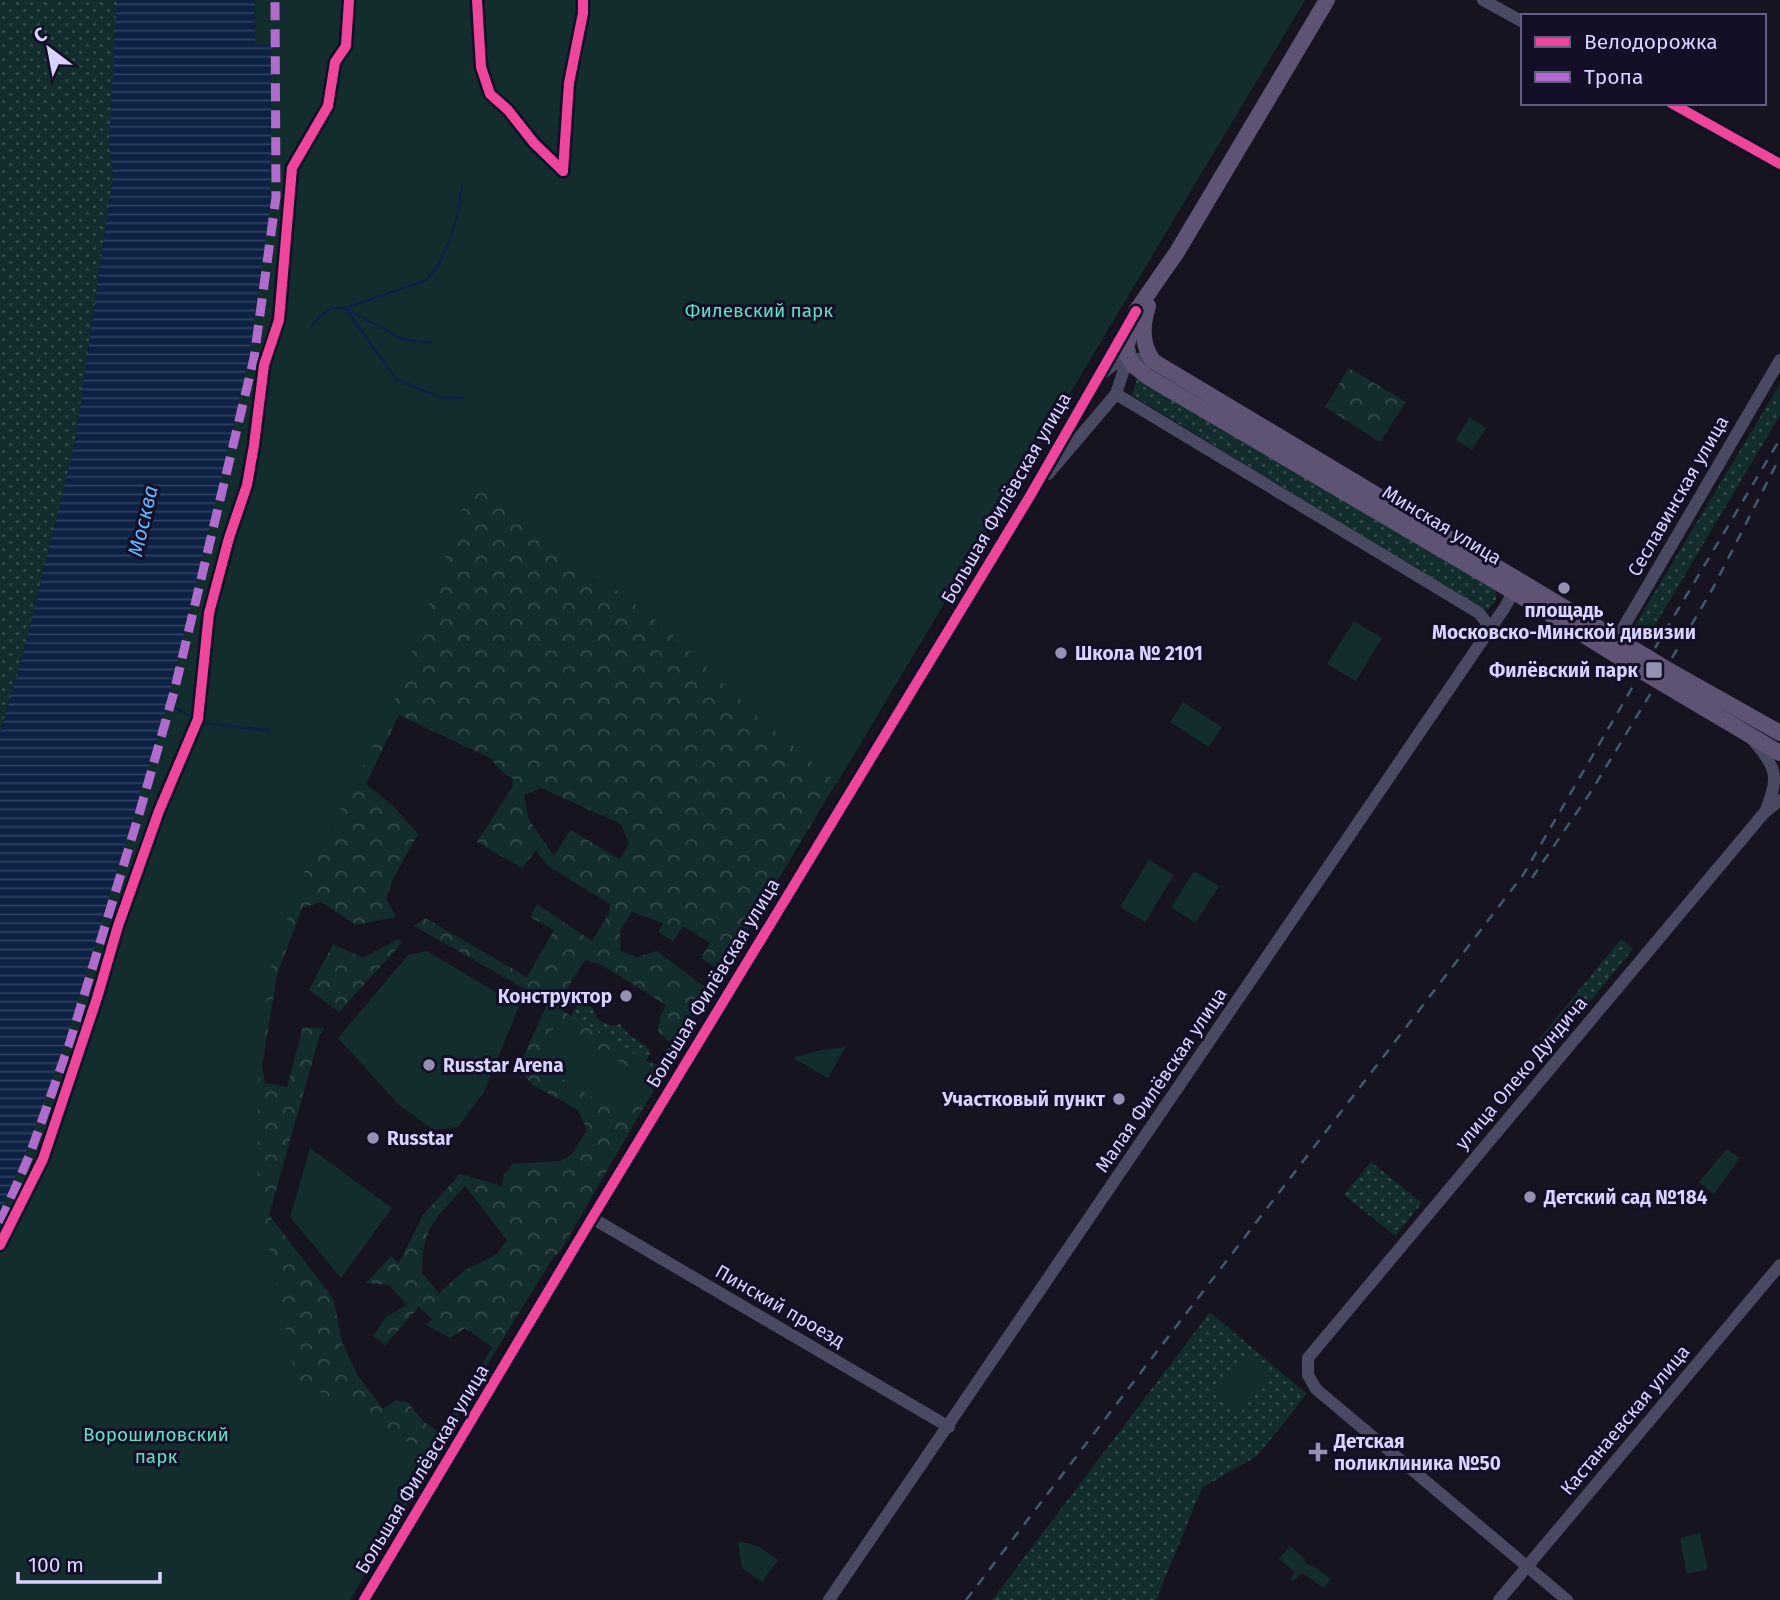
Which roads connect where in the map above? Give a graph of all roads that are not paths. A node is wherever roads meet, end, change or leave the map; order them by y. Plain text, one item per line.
1 (1327, 0) edge
2 (1483, 0) edge
3 (1521, 21) edge
4 (1675, 105) edge
5 (1780, 164) edge
6 (1154, 287) junction
7 (1136, 311) junction
8 (1143, 326) junction
9 (1128, 358) junction
10 (1780, 359) edge
11 (1151, 369) junction
12 (1092, 384) junction
13 (1118, 388) junction
14 (1030, 496) junction
15 (1517, 585) junction
16 (1486, 635) junction
17 (1613, 645) junction
18 (1666, 677) junction
19 (1777, 730) edge
20 (1748, 734) junction
21 (1780, 753) edge
22 (1780, 800) edge
23 (1764, 813) junction
24 (592, 1217) junction
25 (1780, 1265) edge
26 (949, 1427) junction
27 (1527, 1567) junction
28 (365, 1600) edge
29 (829, 1600) edge
30 (1499, 1600) edge
31 (1567, 1600) edge

1 - 6 main road, Большая Филёвская улица
2 - 3 street
4 - 5 street
6 - 7 main road, Большая Филёвская улица
6 - 8 main road
7 - 9 main road
7 - 12 street, Большая Филёвская улица
8 - 9 street, Большая Филёвская улица
8 - 11 main road
9 - 11 main road, Минская улица
9 - 12 street, Большая Филёвская улица
9 - 13 street, Большая Филёвская улица
10 - 17 street, Сеславинская улица
11 - 13 street
11 - 15 main road, Минская улица
12 - 14 street, Большая Филёвская улица
13 - 14 street, Большая Филёвская улица
13 - 16 street
14 - 24 street, Большая Филёвская улица
15 - 16 street, Малая Филёвская улица
15 - 17 main road, Минская улица
16 - 26 street, Малая Филёвская улица
17 - 18 main road, Минская улица, bridge
18 - 19 main road, Минская улица
18 - 20 main road, Минская улица
20 - 21 main road, Минская улица
20 - 23 street, улица Олеко Дундича
22 - 23 street, улица Олеко Дундича
23 - 27 street, улица Олеко Дундича
24 - 26 street, Пинский проезд
24 - 28 street, Большая Филёвская улица
25 - 27 street, Кастанаевская улица
26 - 29 street, Малая Филёвская улица
27 - 30 street, Кастанаевская улица
27 - 31 street

